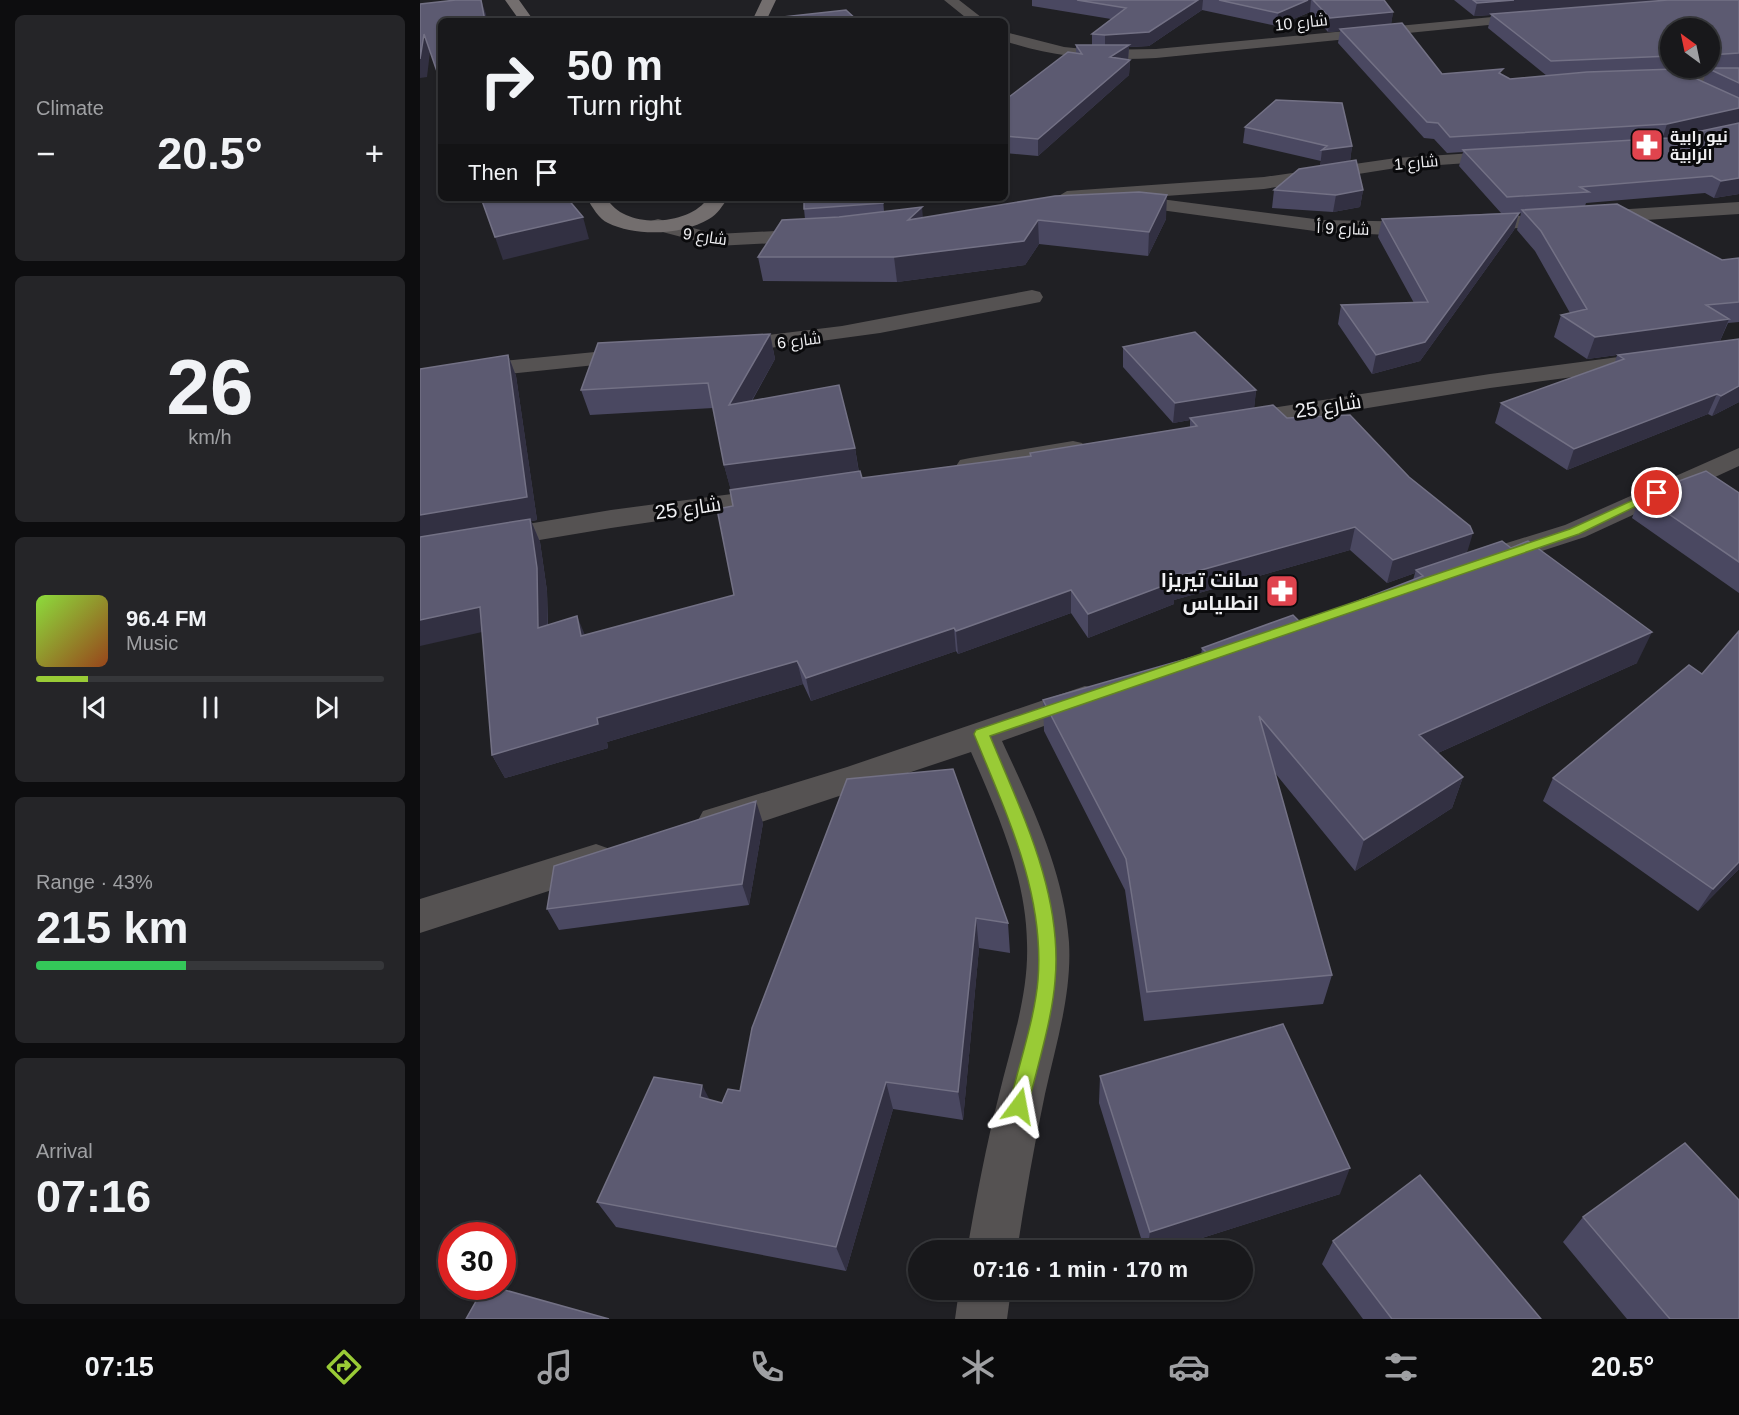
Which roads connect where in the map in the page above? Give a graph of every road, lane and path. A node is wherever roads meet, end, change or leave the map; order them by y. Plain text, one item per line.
1 (512, 0) edge
2 (769, 0) edge
3 (951, 0) edge
4 (1543, 16) edge
5 (525, 18) edge
6 (760, 18) edge
7 (975, 18) edge
8 (1008, 37) edge
9 (1739, 75) edge
10 (1720, 76) edge
11 (1660, 78) edge
12 (1673, 78) edge
13 (1627, 79) edge
14 (1699, 91) edge
15 (1526, 155) edge
16 (1092, 195) junction
17 (1049, 199) edge
18 (600, 201) edge
19 (717, 201) edge
20 (1739, 208) edge
21 (706, 214) junction
22 (658, 225) junction
23 (830, 234) edge
24 (754, 237) junction
25 (1032, 297) dead end
26 (1739, 348) edge
27 (700, 350) edge
28 (656, 353) edge
29 (420, 376) edge
30 (1215, 425) edge
31 (1099, 444) edge
32 (1739, 456) edge
33 (949, 469) edge
34 (798, 493) edge
35 (420, 551) edge
36 (1459, 569) edge
37 (1114, 688) edge
38 (981, 734) junction
39 (688, 831) edge
40 (621, 852) edge
41 (420, 916) edge
42 (994, 1240) edge
43 (984, 1300) edge
44 (981, 1319) edge

1 - 5 street
2 - 6 street
3 - 7 street
4 - 8 street, شارع 10
9 - 10 street
11 - 13 street
12 - 14 street
15 - 16 street, شارع 1
16 - 17 street
16 - 20 street, شارع 9 أ
18 - 22 street
19 - 21 street
21 - 22 street
21 - 24 street, شارع 9
22 - 24 street, شارع 9
23 - 24 street, شارع 9
25 - 27 street, شارع 6
26 - 30 street, شارع 25
28 - 29 street
31 - 33 street
32 - 36 street
34 - 35 street, شارع 25
37 - 38 street
38 - 39 street
38 - 42 street
40 - 41 street
43 - 44 street

